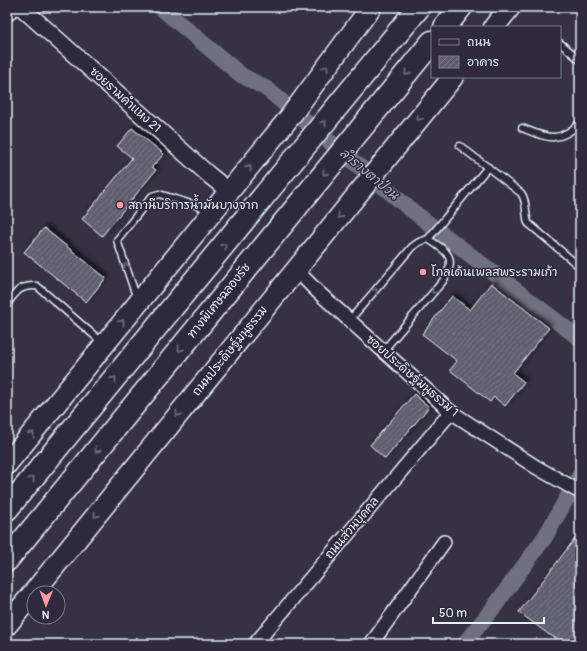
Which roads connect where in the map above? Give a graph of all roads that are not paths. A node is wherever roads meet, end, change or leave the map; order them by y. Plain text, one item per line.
1 (12, 7) edge
2 (21, 7) edge
3 (371, 7) edge
4 (419, 7) edge
5 (461, 7) edge
6 (510, 7) edge
7 (7, 12) edge
8 (446, 26) edge
9 (495, 26) edge
10 (431, 43) edge
11 (561, 45) edge
12 (580, 60) edge
13 (452, 78) edge
14 (580, 123) edge
15 (522, 128) dead end
16 (460, 146) dead end
17 (488, 167) junction
18 (230, 192) junction
19 (213, 211) junction
20 (428, 239) junction
21 (580, 267) edge
22 (296, 270) junction
23 (138, 303) junction
24 (7, 304) edge
25 (350, 321) junction
26 (104, 344) junction
27 (383, 351) junction
28 (451, 412) junction
29 (7, 464) edge
30 (576, 490) edge
31 (7, 509) edge
32 (444, 542) dead end
33 (7, 560) edge
34 (7, 625) edge
35 (255, 644) edge
36 (371, 644) edge

1 - 7 street
2 - 18 street, ซอยรามคำแหง 21
18 -> 3 main road
31 -> 4 highway
5 - 8 highway
6 - 9 main road
10 -> 33 highway, ทางพิเศษฉลองรัช
11 - 12 lane
13 -> 22 main road, ถนนประดิษฐ์มนูธรรม
14 - 15 lane
16 - 17 lane
17 - 20 lane
17 - 21 lane
18 - 19 main road
19 - 23 main road
23 -> 19 lane
25 -> 20 lane
20 -> 27 lane
22 - 25 street, ซอยประดิษฐ์มนูธรรม 1
22 -> 34 main road, ถนนประดิษฐ์มนูธรรม
26 -> 23 main road
24 - 26 lane
25 - 27 street, ซอยประดิษฐ์มนูธรรม 1
29 -> 26 main road
27 - 28 street, ซอยประดิษฐ์มนูธรรม 1
28 - 30 street, ซอยประดิษฐ์มนูธรรม 1
28 - 35 street, ถนนส่วนบุคคล
32 - 36 street

